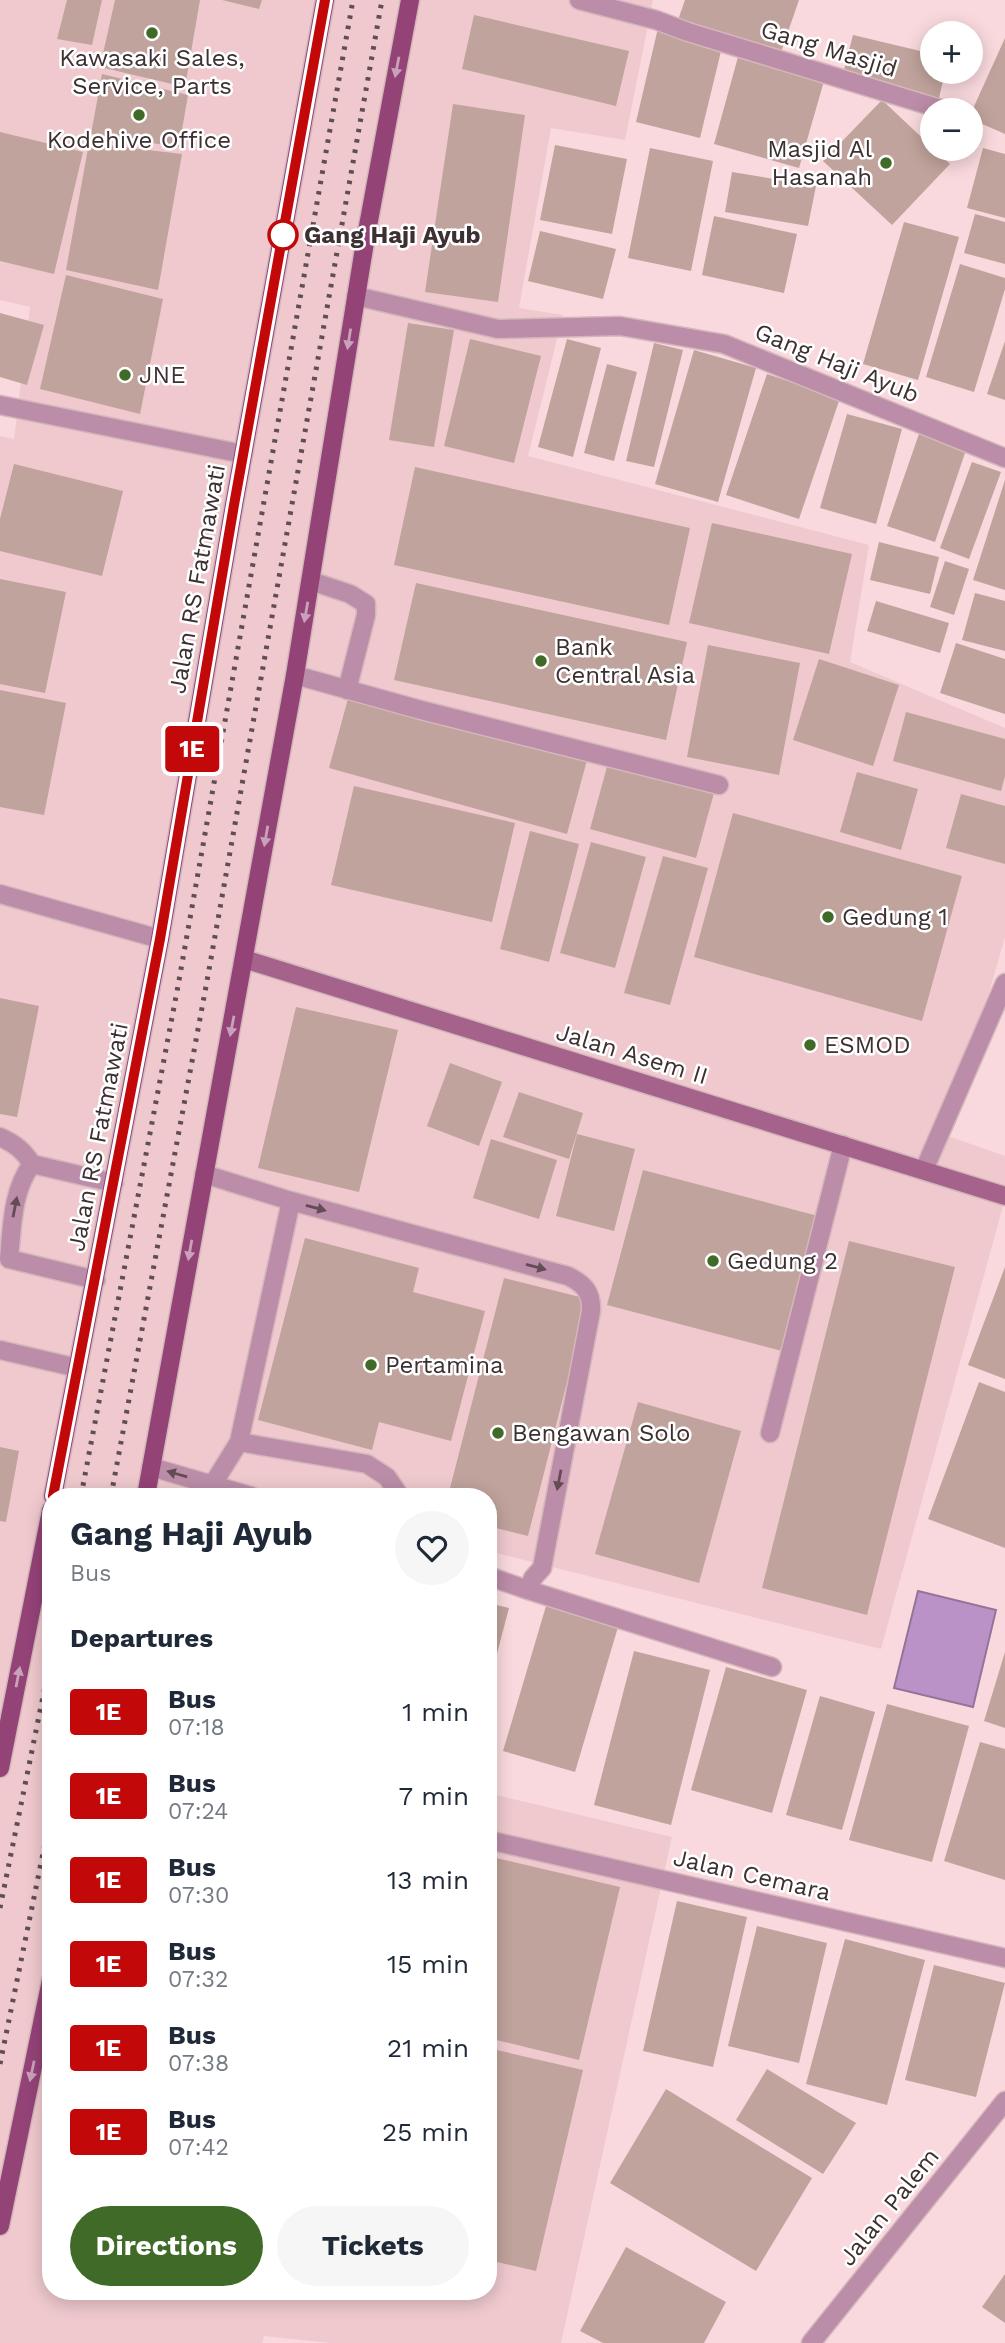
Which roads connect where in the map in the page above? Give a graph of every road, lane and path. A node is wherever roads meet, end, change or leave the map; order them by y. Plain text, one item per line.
1 (325, 0) edge
2 (410, 0) edge
3 (579, 0) edge
4 (920, 103) edge
5 (356, 296) junction
6 (0, 405) edge
7 (243, 454) junction
8 (1005, 458) edge
9 (312, 581) junction
10 (295, 675) junction
11 (347, 690) junction
12 (719, 785) dead end
13 (0, 894) edge
14 (160, 939) junction
15 (244, 959) junction
16 (1005, 983) edge
17 (0, 1137) edge
18 (844, 1145) junction
19 (32, 1164) junction
20 (924, 1170) junction
21 (204, 1174) junction
22 (114, 1184) junction
23 (1005, 1196) edge
24 (290, 1201) junction
25 (5, 1258) edge
26 (96, 1280) junction
27 (0, 1350) edge
28 (79, 1368) junction
29 (770, 1433) dead end
30 (239, 1443) junction
31 (151, 1466) junction
32 (213, 1484) junction
33 (55, 1488) edge
34 (147, 1488) edge
35 (226, 1488) edge
36 (395, 1488) edge
37 (42, 1556) edge
38 (497, 1579) edge
39 (528, 1590) junction
40 (772, 1667) dead end
41 (0, 1768) edge
42 (497, 1842) edge
43 (1005, 1958) edge
44 (42, 2024) edge
45 (1005, 2101) edge
46 (0, 2227) edge
47 (811, 2343) edge

1 - 7 main road, Jalan RS Fatmawati
2 -> 5 main road
3 - 4 street, Gang Masjid
5 - 8 street, Gang Haji Ayub
5 -> 9 main road
6 - 7 street
7 - 14 main road, Jalan RS Fatmawati
9 -> 10 main road
9 - 11 street
10 - 11 street
10 -> 15 main road
11 - 12 street
13 - 14 street
14 - 22 main road, Jalan RS Fatmawati
15 - 18 street, Jalan Asem II
15 -> 21 main road
16 - 20 street
17 - 19 street
18 - 20 street, Jalan Asem II
18 - 29 street
19 - 22 street
25 -> 19 street
20 - 23 street, Jalan Asem II
21 - 24 street
21 -> 31 main road
22 - 26 main road, Jalan RS Fatmawati
24 - 30 street
24 -> 39 street
25 - 26 street
26 - 28 main road, Jalan RS Fatmawati
27 - 28 street
28 - 33 main road, Jalan RS Fatmawati
30 - 32 street
30 - 36 street
32 -> 31 street
31 - 34 main road
32 - 35 street
41 -> 37 main road
38 - 39 street
39 - 40 street
42 - 43 street, Jalan Cemara
44 -> 46 main road
45 - 47 street, Jalan Palem

